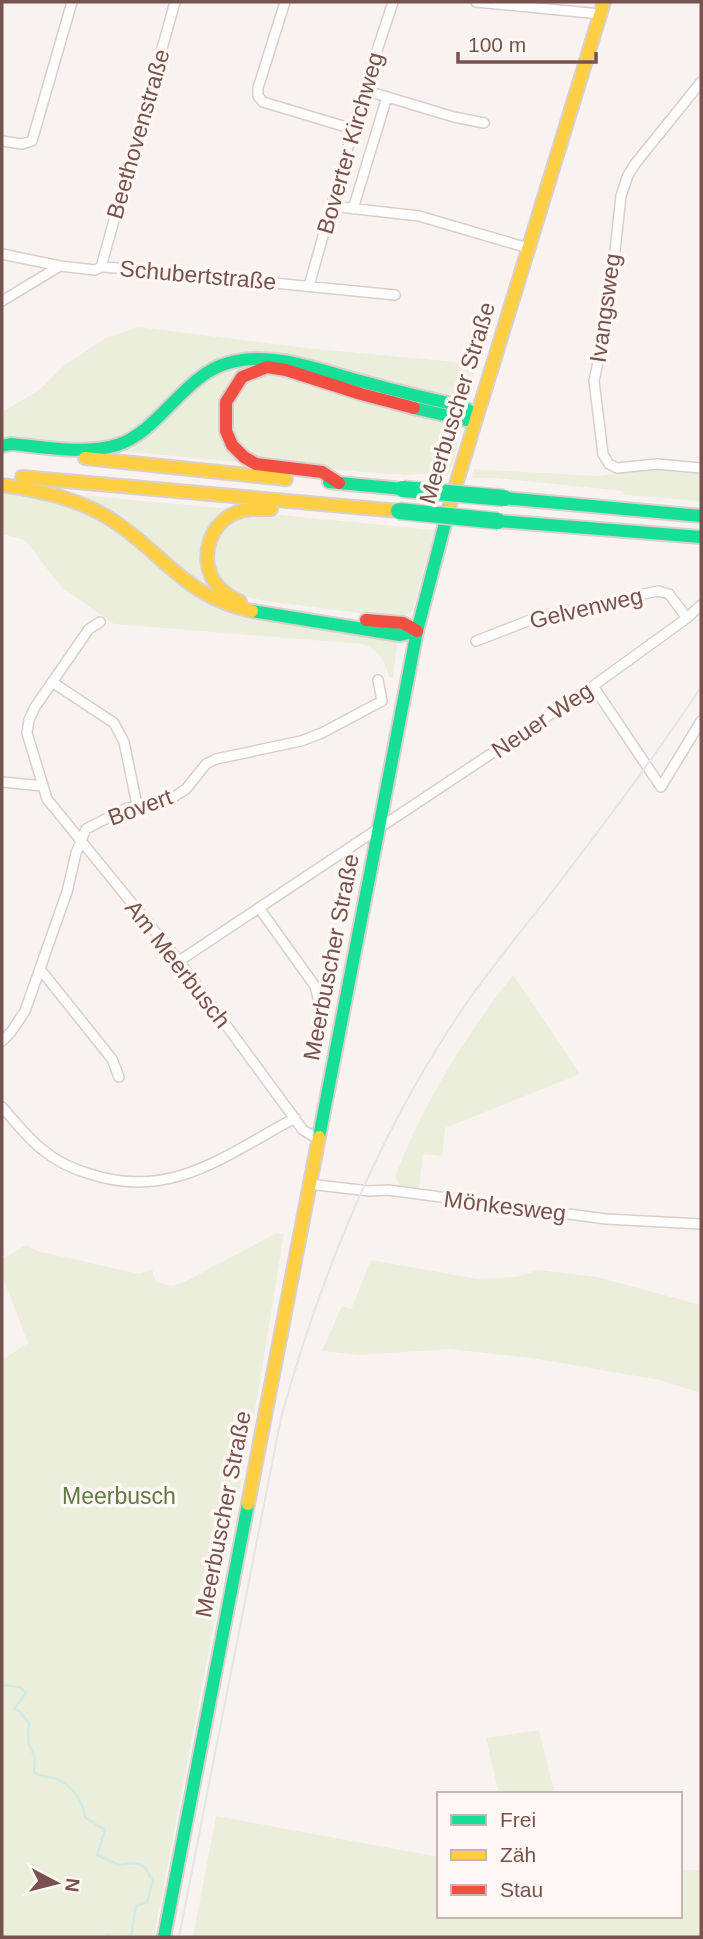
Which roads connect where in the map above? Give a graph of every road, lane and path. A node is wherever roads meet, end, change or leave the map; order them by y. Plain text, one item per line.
1 (72, 2) edge
2 (175, 2) edge
3 (285, 2) edge
4 (393, 2) edge
5 (476, 2) edge
6 (602, 8) edge
7 (701, 82) edge
8 (365, 90) junction
9 (387, 97) junction
10 (484, 123) dead end
11 (353, 129) junction
12 (2, 141) edge
13 (331, 206) junction
14 (352, 209) junction
15 (528, 248) junction
16 (2, 254) edge
17 (60, 266) junction
18 (101, 267) junction
19 (309, 286) junction
20 (396, 295) dead end
21 (2, 301) edge
22 (477, 416) junction
23 (2, 449) edge
24 (701, 468) edge
25 (2, 475) edge
26 (339, 483) junction
27 (2, 485) edge
28 (329, 505) junction
29 (701, 516) edge
30 (701, 537) edge
31 (701, 605) edge
32 (687, 618) junction
33 (100, 622) dead end
34 (417, 631) junction
35 (476, 641) dead end
36 (378, 680) dead end
37 (52, 682) junction
38 (593, 686) junction
39 (701, 721) edge
40 (2, 782) edge
41 (43, 786) junction
42 (137, 805) junction
43 (379, 829) junction
44 (80, 841) junction
45 (259, 908) junction
46 (179, 961) junction
47 (40, 970) junction
48 (318, 998) dead end
49 (2, 1041) edge
50 (119, 1077) dead end
51 (2, 1107) edge
52 (295, 1118) junction
53 (318, 1139) junction
54 (309, 1184) junction
55 (701, 1224) edge
56 (164, 1937) edge

1 - 12 street
2 - 18 street, Beethovenstraße
3 - 11 street
4 - 8 street, Boverter Kirchweg
5 - 6 street
6 - 15 main road, Meerbuscher Straße
7 - 24 street, Ivangsweg
8 - 9 street
8 - 11 street, Boverter Kirchweg
9 - 10 street
9 - 14 street
11 - 13 street, Boverter Kirchweg
13 - 14 street
13 - 19 street, Boverter Kirchweg
14 - 15 street
15 - 22 main road, Meerbuscher Straße
16 - 17 street, Schubertstraße
17 - 18 street, Schubertstraße
17 - 21 street
18 - 19 street, Schubertstraße
19 - 20 street, Schubertstraße
22 - 23 main road
22 - 26 main road
22 - 34 main road, Meerbuscher Straße
23 - 26 main road
25 - 28 main road
26 - 29 main road, bridge
27 - 34 main road
28 - 30 main road, bridge
28 - 34 main road
31 - 32 street, Neuer Weg
32 - 35 street, Gelvenweg
32 - 38 street, Neuer Weg
33 - 37 street, Am Meerbusch
34 - 43 main road, Meerbuscher Straße
36 - 42 street, Bovert
37 - 41 street, Am Meerbusch
37 - 42 street
38 - 39 street
38 - 43 street, Neuer Weg
40 - 41 street
41 - 44 street, Am Meerbusch
42 - 44 street, Bovert
43 - 45 street, Neuer Weg
43 - 53 main road, Meerbuscher Straße
44 - 46 street, Am Meerbusch
44 - 47 street
45 - 46 street, Neuer Weg
45 - 48 street
46 - 52 street, Am Meerbusch
47 - 49 street
47 - 50 street
51 - 52 street
52 - 53 street, Am Meerbusch
53 - 54 main road, Meerbuscher Straße
54 - 55 street, Mönkesweg
54 - 56 main road, Meerbuscher Straße

